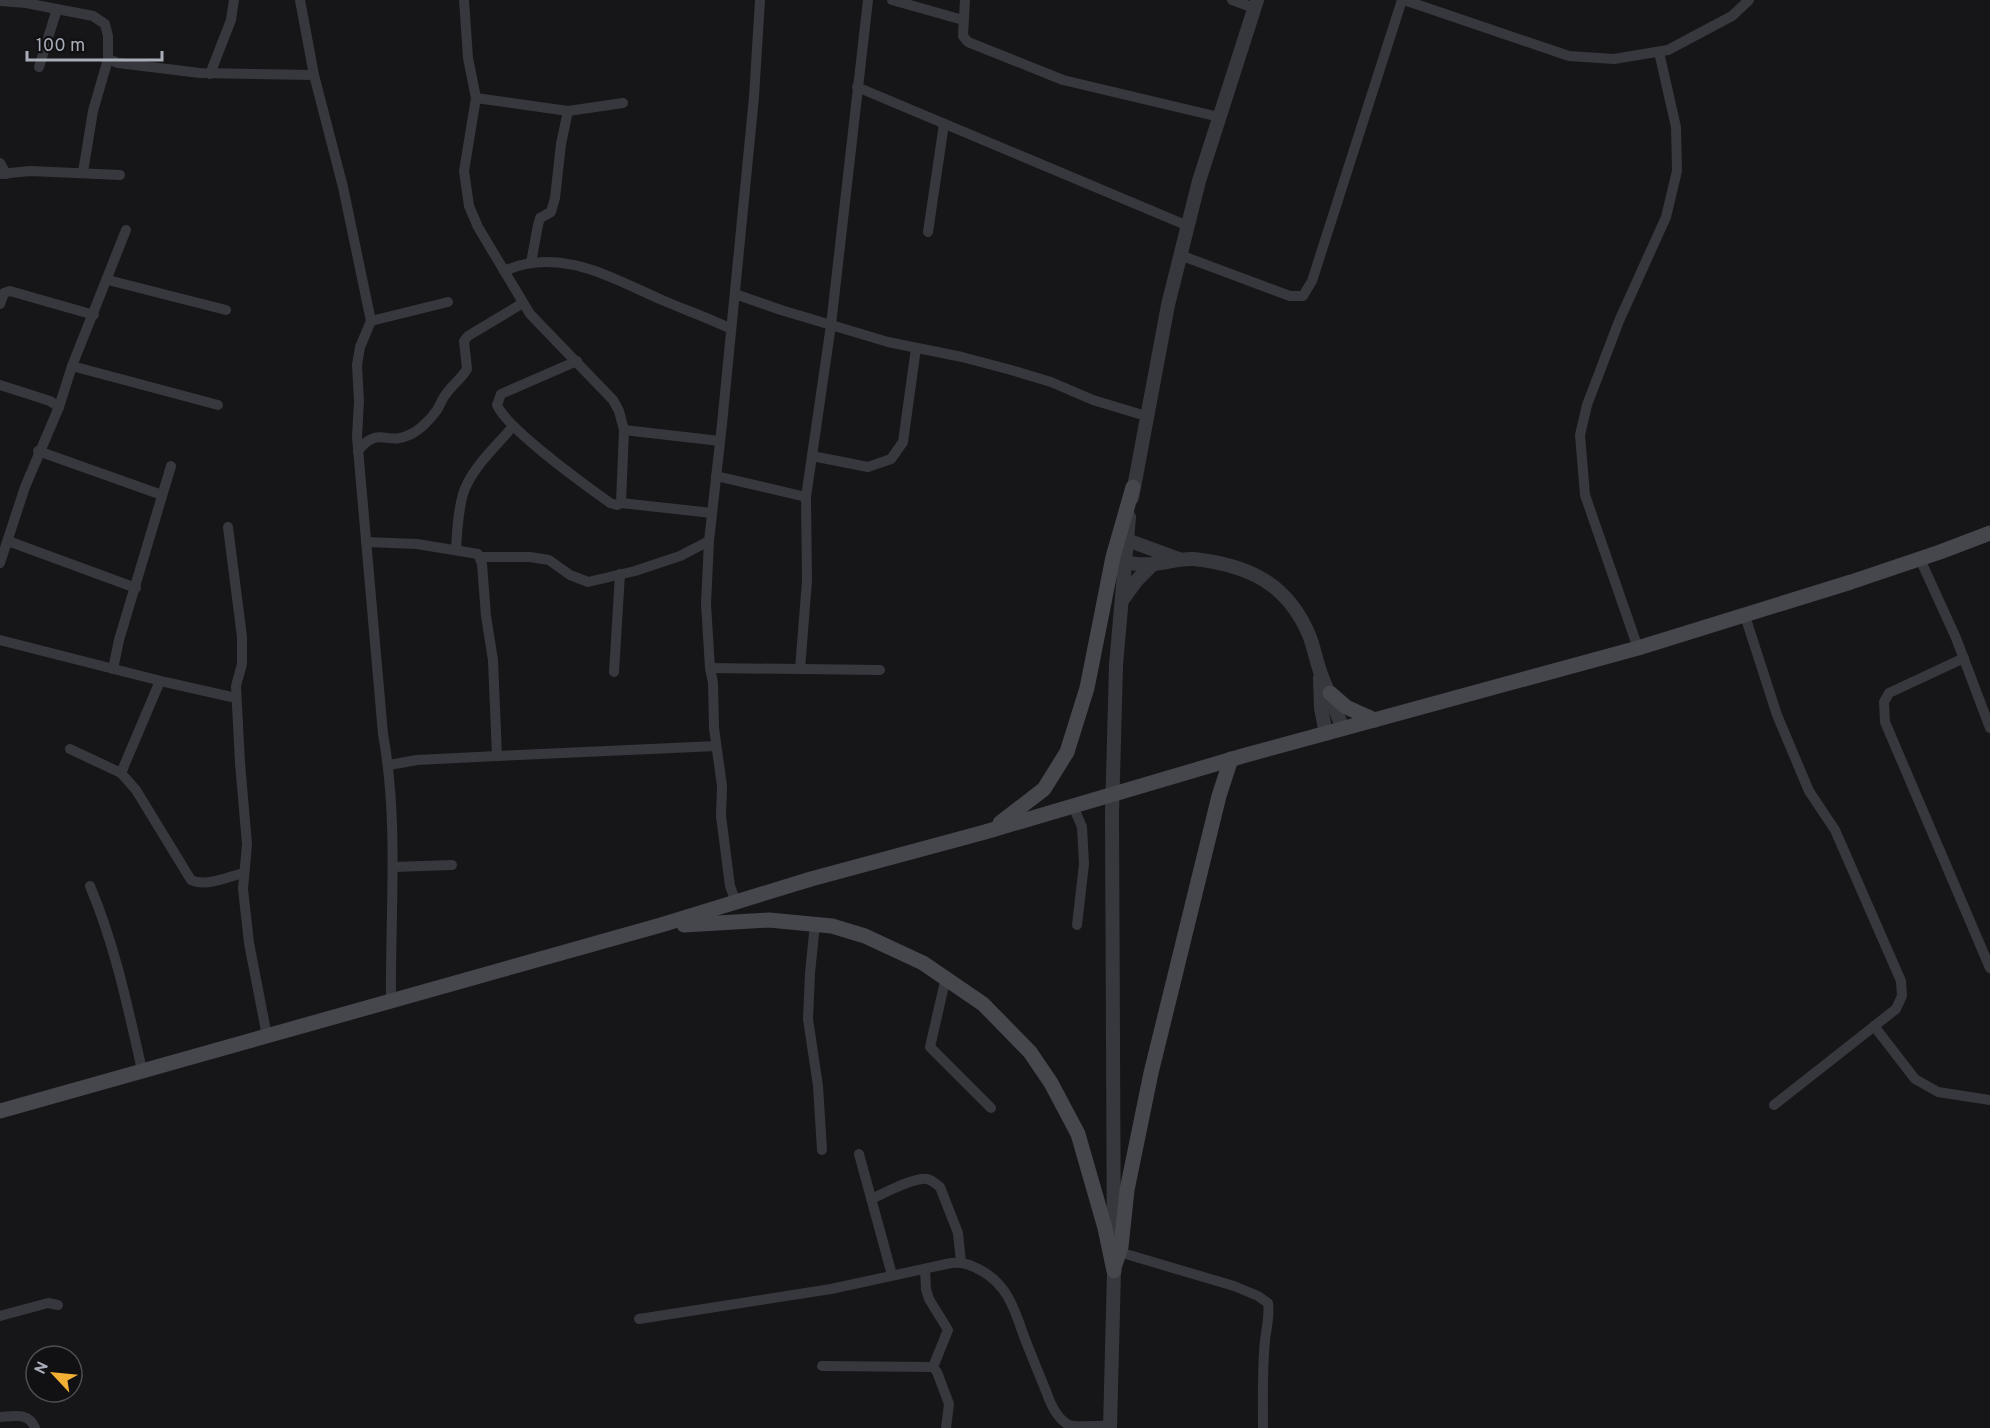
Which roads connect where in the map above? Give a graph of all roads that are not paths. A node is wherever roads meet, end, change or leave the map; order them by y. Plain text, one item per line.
1 (234, 0) edge
2 (300, 0) edge
3 (464, 0) edge
4 (760, 0) edge
5 (868, 0) edge
6 (892, 0) edge
7 (965, 0) edge
8 (1232, 0) edge
9 (1403, 0) edge
10 (1749, 0) edge
11 (0, 1) edge
12 (1256, 4) edge
13 (57, 9) junction
14 (963, 20) junction
15 (1659, 52) junction
16 (108, 59) junction
17 (39, 67) dead end
18 (210, 74) junction
19 (314, 75) junction
20 (857, 87) junction
21 (476, 98) junction
22 (623, 103) dead end
23 (568, 111) junction
24 (1219, 117) junction
25 (944, 124) junction
26 (0, 163) edge
27 (83, 172) junction
28 (3, 174) edge
29 (120, 175) dead end
30 (1188, 226) junction
31 (126, 230) dead end
32 (928, 232) dead end
33 (1180, 255) junction
34 (531, 263) junction
35 (504, 271) junction
36 (108, 280) junction
37 (735, 294) junction
38 (448, 302) dead end
39 (523, 303) junction
40 (0, 304) edge
41 (226, 310) dead end
42 (94, 315) junction
43 (370, 321) junction
44 (831, 326) junction
45 (731, 329) junction
46 (916, 348) junction
47 (577, 362) junction
48 (72, 366) junction
49 (0, 386) edge
50 (218, 405) dead end
51 (59, 407) junction
52 (1146, 416) junction
53 (513, 426) junction
54 (624, 430) junction
55 (720, 441) junction
56 (38, 451) junction
57 (358, 451) junction
58 (812, 456) junction
59 (171, 466) dead end
60 (716, 476) junction
61 (1133, 487) junction
62 (162, 495) junction
63 (806, 497) junction
64 (621, 503) junction
65 (712, 513) junction
66 (228, 527) dead end
67 (1990, 532) edge
68 (1127, 540) junction
69 (8, 541) junction
70 (708, 541) junction
71 (366, 542) junction
72 (456, 550) junction
73 (480, 557) junction
74 (1179, 559) junction
75 (1920, 559) junction
76 (0, 563) edge
77 (1126, 563) junction
78 (1153, 564) junction
79 (620, 574) junction
80 (136, 588) junction
81 (1123, 599) junction
82 (1745, 616) junction
83 (0, 640) edge
84 (1638, 648) junction
85 (1964, 658) junction
86 (710, 668) junction
87 (113, 669) junction
88 (800, 669) junction
89 (880, 670) dead end
90 (614, 672) dead end
91 (1320, 673) junction
92 (159, 681) junction
93 (1330, 693) junction
94 (236, 698) junction
95 (1375, 720) junction
96 (1990, 728) edge
97 (1343, 729) junction
98 (1326, 734) junction
99 (716, 746) junction
100 (70, 749) dead end
101 (497, 756) junction
102 (1231, 759) junction
103 (389, 765) junction
104 (121, 774) junction
105 (1073, 806) junction
106 (985, 832) junction
107 (452, 865) dead end
108 (393, 867) junction
109 (243, 873) junction
110 (90, 886) dead end
111 (736, 902) junction
112 (815, 924) junction
113 (1077, 925) dead end
114 (661, 926) junction
115 (1990, 968) edge
116 (945, 977) junction
117 (391, 1002) junction
118 (1875, 1026) junction
119 (267, 1036) junction
120 (142, 1070) junction
121 (1990, 1100) edge
122 (1774, 1105) dead end
123 (991, 1108) dead end
124 (0, 1111) edge
125 (822, 1150) dead end
126 (860, 1154) dead end
127 (871, 1199) junction
128 (1119, 1252) junction
129 (961, 1262) junction
130 (925, 1269) junction
131 (1113, 1271) junction
132 (892, 1275) junction
133 (58, 1305) dead end
134 (0, 1316) edge
135 (639, 1319) dead end
136 (822, 1366) dead end
137 (933, 1367) junction
138 (0, 1417) edge
139 (1110, 1427) edge
140 (35, 1428) edge
141 (946, 1428) edge
142 (1263, 1428) edge

1 - 18 street
2 - 19 street
3 - 21 street
4 - 37 street
5 - 20 street
6 - 14 street
7 - 14 street
8 - 12 street
9 - 15 street
9 - 33 street
10 - 15 street
11 - 13 street
12 - 24 street
13 - 16 street
13 - 17 street
14 - 24 street
15 - 84 street
16 - 18 street
16 - 27 street
18 - 19 street
19 - 43 street
20 - 25 street
20 - 44 street
21 - 23 street
21 - 35 street
22 - 23 street
23 - 34 street
24 - 30 street
25 - 30 street
25 - 32 street
26 - 28 street
27 - 28 street
27 - 29 street
30 - 33 street
31 - 36 street
33 - 52 street
34 - 35 street
34 - 45 street
35 - 39 street
36 - 41 street
36 - 42 street
37 - 44 street
37 - 45 street
38 - 43 street
39 - 47 street
39 - 57 street
40 - 42 street
42 - 48 street
43 - 57 street
44 - 46 street
44 - 58 street
45 - 55 street
46 - 52 street
46 - 58 street
47 - 53 street
47 - 54 street
48 - 50 street
48 - 51 street
49 - 51 street
51 - 56 street
52 - 61 street
53 - 64 street
53 - 72 street
54 - 55 street
54 - 64 street
55 - 60 street
56 - 62 street
56 - 69 street
57 - 71 street
58 - 63 street
59 - 62 street
60 - 63 street
60 - 65 street
61 - 68 street
61 - 106 main road
62 - 80 street
63 - 88 street
64 - 65 street
65 - 70 street
66 - 94 street
67 - 75 main road
68 - 74 street
68 - 77 street
69 - 76 street
69 - 80 street
70 - 79 street
70 - 86 street
71 - 72 street
71 - 103 street
72 - 73 street
73 - 79 street
73 - 101 street
74 - 78 street
74 - 91 street
75 - 82 main road
75 - 85 street
77 - 78 street
77 - 81 street
78 - 81 street
79 - 90 street
80 - 87 street
81 - 131 street
82 - 84 main road
82 - 118 street
83 - 87 street
84 - 95 main road
85 - 96 street
85 - 115 street
86 - 88 street
86 - 99 street
87 - 92 street
88 - 89 street
91 - 93 street
91 - 98 street
92 - 94 street
92 - 104 street
93 - 95 main road
93 - 97 street
94 - 109 street
95 - 97 main road
97 - 98 main road
98 - 102 main road
99 - 101 street
99 - 111 street
100 - 104 street
101 - 103 street
102 - 105 main road
102 - 128 main road
103 - 108 street
104 - 109 street
105 - 106 main road
105 - 113 street
106 - 111 main road
107 - 108 street
108 - 117 street
109 - 119 street
110 - 120 street
111 - 114 main road
112 - 114 main road
112 - 116 main road
112 - 125 street
114 - 117 main road
116 - 123 street
116 - 131 main road
117 - 119 main road
118 - 121 street
118 - 122 street
119 - 120 main road
120 - 124 main road
126 - 127 street
127 - 129 street
127 - 132 street
128 - 131 main road
128 - 142 street
129 - 130 street
129 - 139 street
130 - 132 street
130 - 137 street
131 - 139 street
132 - 135 street
133 - 134 street
136 - 137 street
137 - 141 street
138 - 140 street

